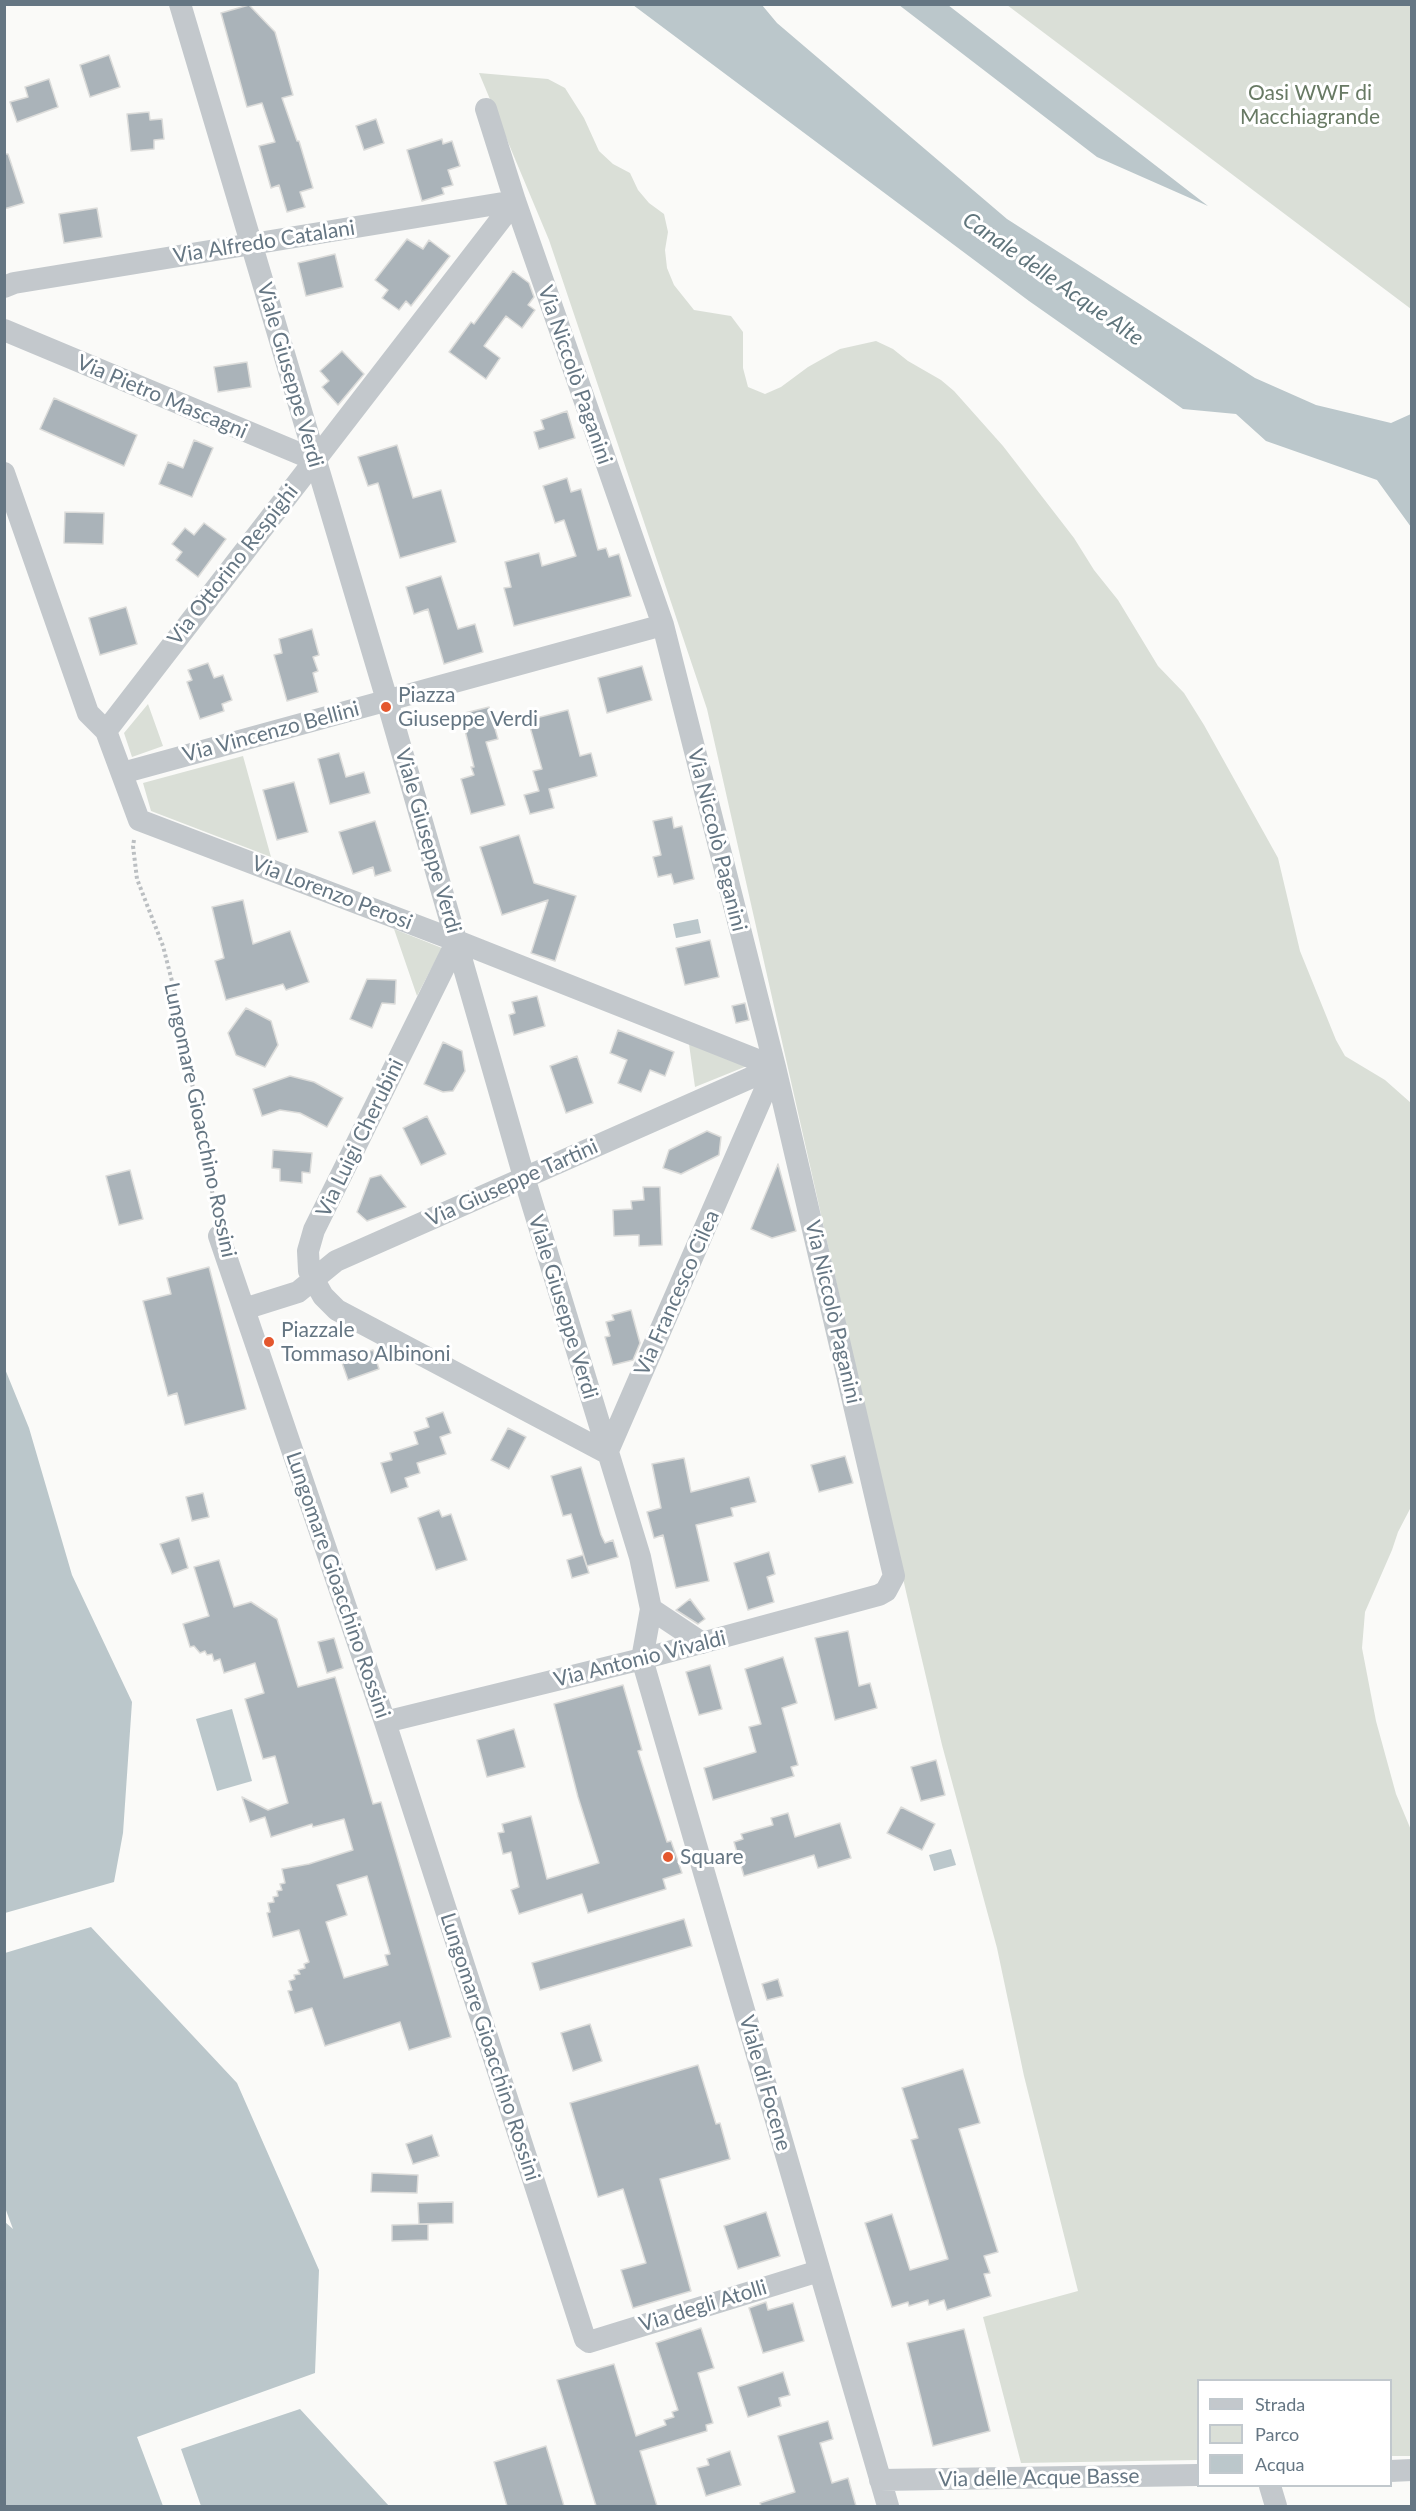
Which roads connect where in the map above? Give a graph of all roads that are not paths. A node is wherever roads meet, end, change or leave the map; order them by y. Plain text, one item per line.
1 (180, 4) edge
2 (486, 109) dead end
3 (514, 201) junction
4 (251, 244) junction
5 (9, 285) edge
6 (7, 332) edge
7 (315, 460) junction
8 (4, 473) edge
9 (663, 625) junction
10 (387, 700) junction
11 (106, 731) junction
12 (122, 773) junction
13 (457, 940) junction
14 (775, 1066) junction
15 (524, 1177) junction
16 (219, 1236) road end
17 (313, 1280) junction
18 (244, 1309) junction
19 (607, 1453) junction
20 (891, 1586) joint
21 (651, 1609) junction
22 (702, 1643) junction
23 (642, 1659) junction
24 (385, 1722) junction
25 (819, 2271) junction
26 (587, 2341) joint
27 (1412, 2470) edge
28 (1392, 2471) edge
29 (1197, 2475) edge
30 (880, 2480) junction
31 (1270, 2487) edge
32 (888, 2506) edge
33 (1276, 2506) edge

1 - 4 street, Viale Giuseppe Verdi
2 - 3 street, Via Niccolò Paganini
3 - 4 street, Via Alfredo Catalani
3 - 7 street, Via Ottorino Respighi
3 - 9 street, Via Niccolò Paganini
4 - 5 street, Via Alfredo Catalani
4 - 7 street, Viale Giuseppe Verdi
6 - 7 street, Via Pietro Mascagni
7 - 10 street, Viale Giuseppe Verdi
7 - 11 street, Via Ottorino Respighi
8 - 11 street
9 - 10 street, Via Vincenzo Bellini
9 - 14 street, Via Niccolò Paganini
10 - 12 street, Via Vincenzo Bellini
10 - 13 street, Viale Giuseppe Verdi
11 - 12 street
12 - 13 street, Via Lorenzo Perosi
13 - 14 street, Via Lorenzo Perosi
13 - 15 street, Viale Giuseppe Verdi
13 - 17 street, Via Luigi Cherubini
14 - 15 street, Via Giuseppe Tartini
14 - 19 street, Via Francesco Cilea
14 - 20 street, Via Niccolò Paganini
15 - 17 street, Via Giuseppe Tartini
15 - 19 street, Viale Giuseppe Verdi
16 - 18 street, Lungomare Gioacchino Rossini
17 - 18 street
17 - 19 street
18 - 24 street, Lungomare Gioacchino Rossini
19 - 21 street, Viale Giuseppe Verdi
20 - 22 street, Via Antonio Vivaldi
21 - 22 street
21 - 23 street
22 - 23 street, Via Antonio Vivaldi
23 - 24 street, Via Antonio Vivaldi
23 - 25 street, Viale di Focene
24 - 26 street, Lungomare Gioacchino Rossini
25 - 26 street, Via degli Atolli
25 - 30 street, Viale di Focene
27 - 28 street
29 - 30 street, Via delle Acque Basse
30 - 32 street, Viale di Focene
31 - 33 street

